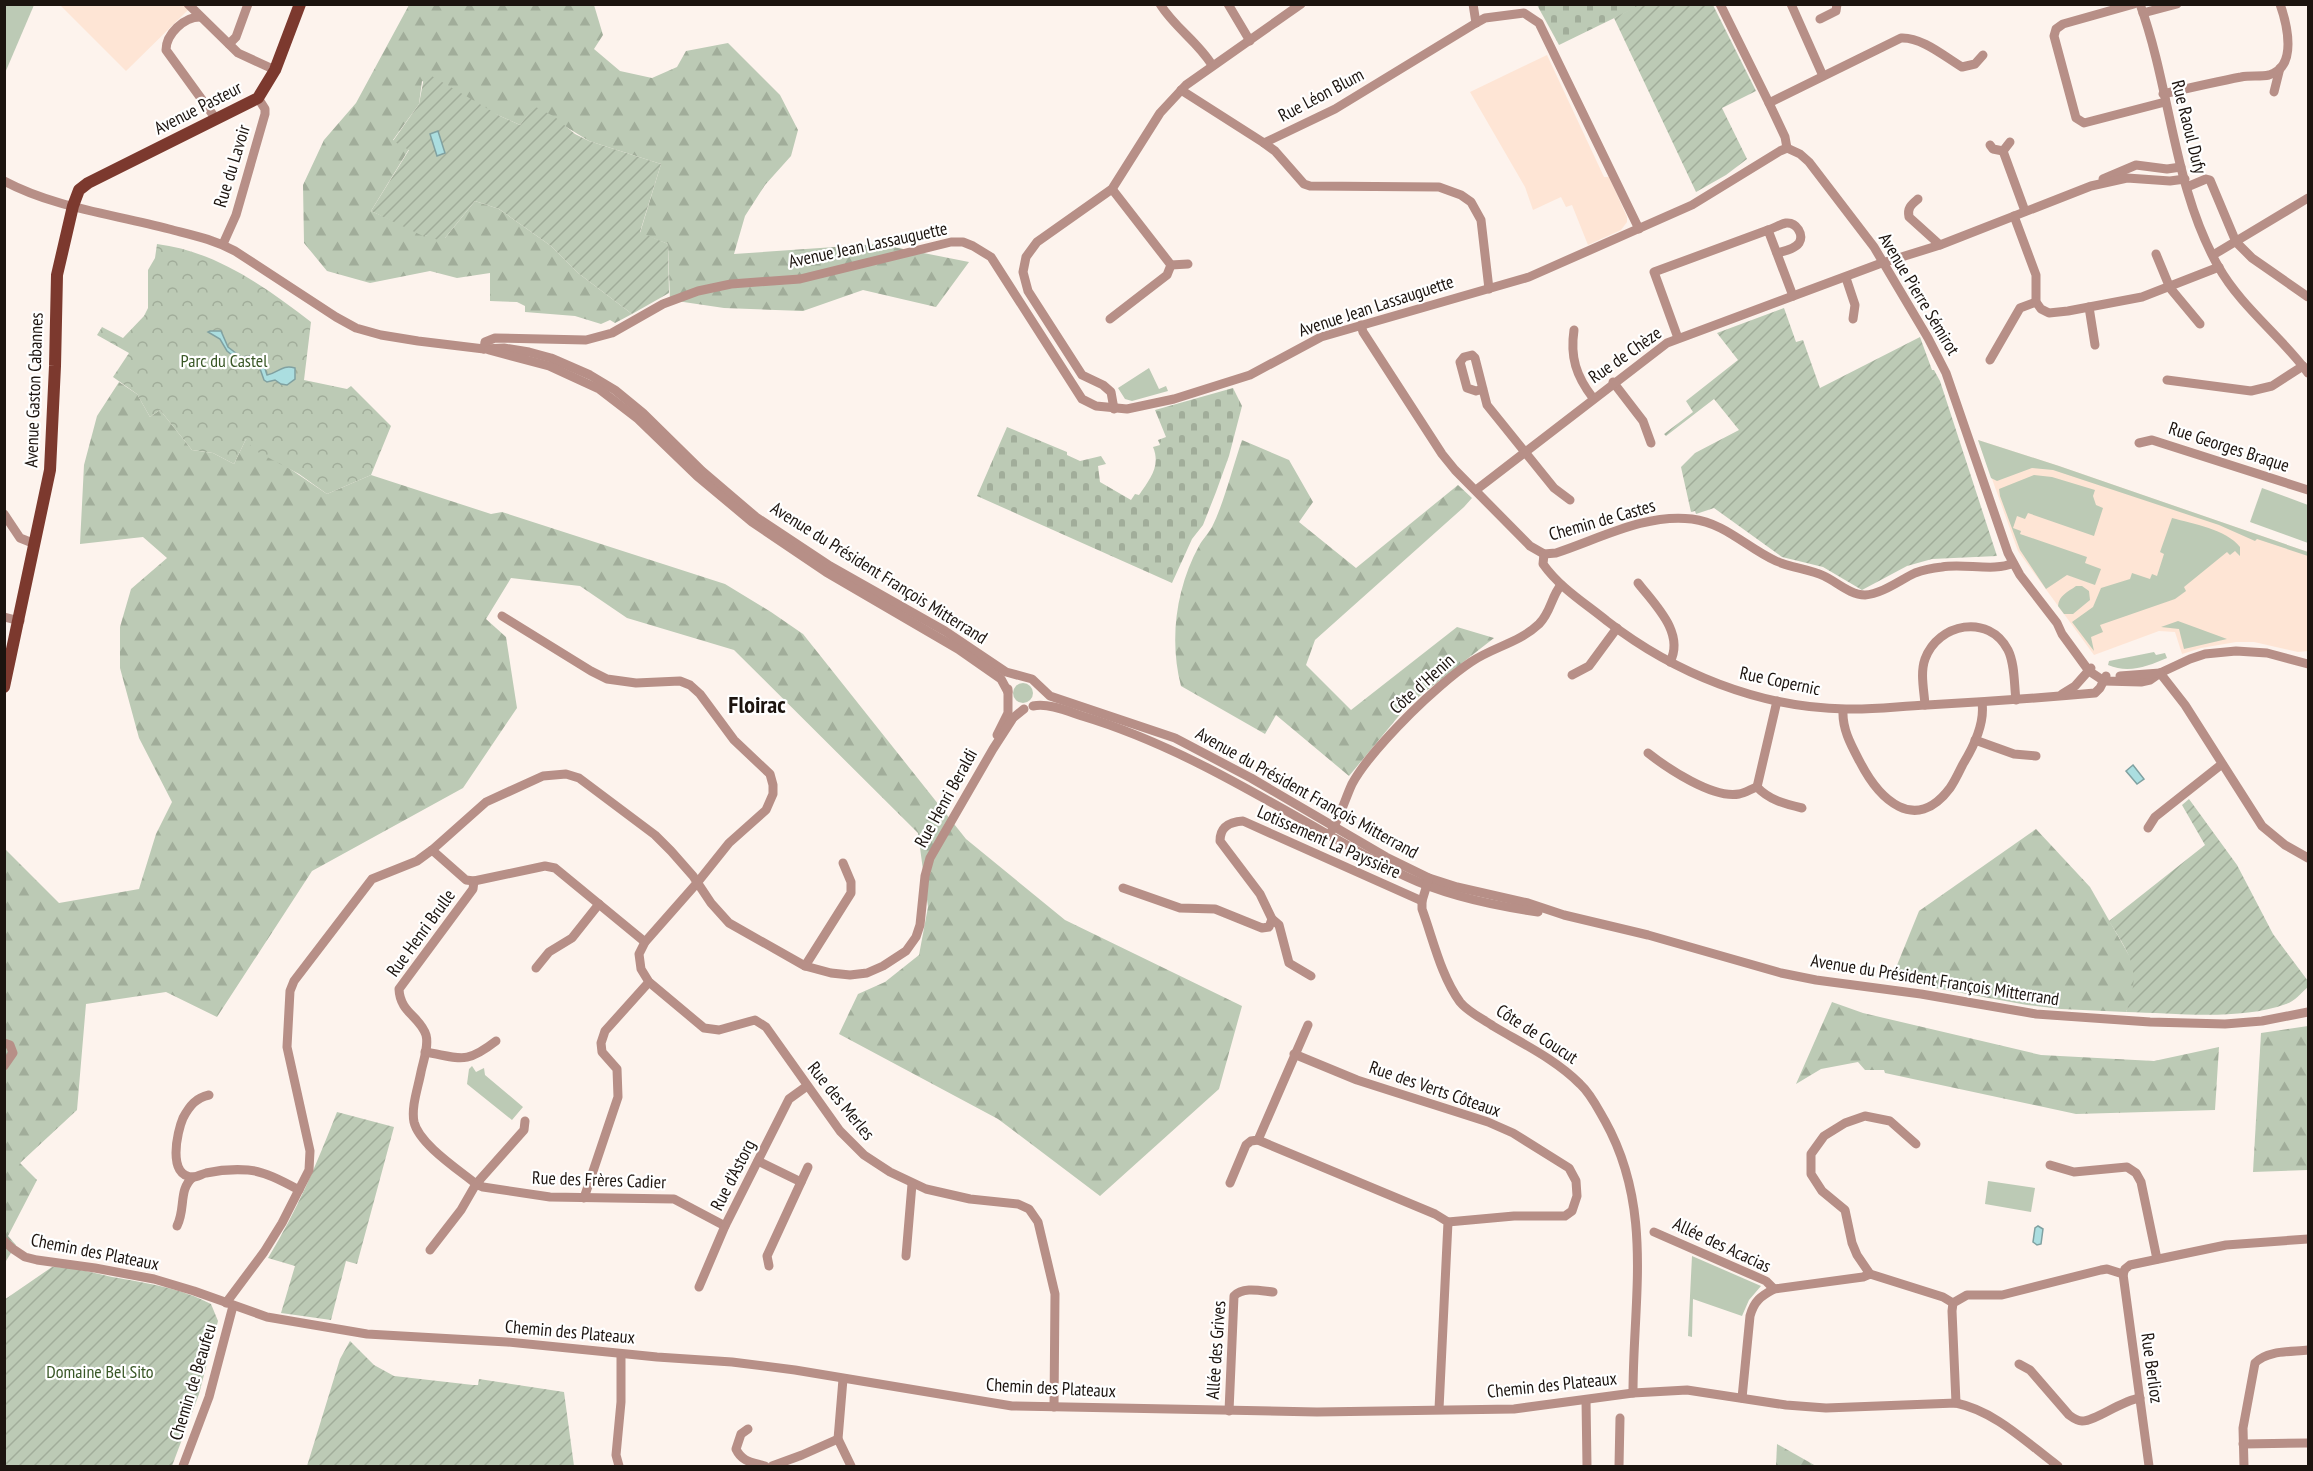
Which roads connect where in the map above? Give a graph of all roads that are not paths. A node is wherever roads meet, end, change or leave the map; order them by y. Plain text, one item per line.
1 (188, 4) edge
2 (248, 4) edge
3 (300, 4) edge
4 (1160, 4) edge
5 (1228, 4) edge
6 (1301, 4) edge
7 (1473, 4) edge
8 (1720, 4) edge
9 (1791, 4) edge
10 (1837, 4) edge
11 (2134, 4) edge
12 (2177, 4) edge
13 (2280, 4) edge
14 (2142, 9) edge
15 (200, 17) junction
16 (1820, 19) dead end
17 (1476, 22) junction
18 (1250, 41) junction
19 (229, 44) junction
20 (1983, 55) dead end
21 (1212, 65) junction
22 (2280, 68) junction
23 (274, 70) junction
24 (1824, 76) junction
25 (1181, 90) junction
26 (2274, 93) dead end
27 (258, 98) junction
28 (2164, 98) junction
29 (1769, 104) junction
30 (216, 119) junction
31 (2010, 142) dead end
32 (1264, 143) junction
33 (1990, 145) dead end
34 (1788, 148) junction
35 (2003, 151) junction
36 (2181, 167) junction
37 (4, 180) edge
38 (2186, 183) junction
39 (2091, 186) junction
40 (1112, 189) junction
41 (2308, 198) edge
42 (1918, 199) dead end
43 (73, 206) junction
44 (1897, 210) dead end
45 (2025, 211) junction
46 (1908, 212) junction
47 (2014, 216) junction
48 (1639, 229) junction
49 (1768, 230) junction
50 (2236, 242) junction
51 (223, 244) junction
52 (1940, 245) junction
53 (1777, 253) junction
54 (2156, 254) dead end
55 (2213, 255) junction
56 (1884, 263) junction
57 (1188, 264) dead end
58 (1171, 265) junction
59 (2219, 267) junction
60 (1846, 278) junction
61 (2170, 288) junction
62 (1489, 289) junction
63 (1793, 296) junction
64 (2308, 297) edge
65 (2036, 302) junction
66 (2089, 307) junction
67 (1110, 319) dead end
68 (1853, 320) dead end
69 (2200, 324) dead end
70 (1361, 325) junction
71 (1574, 330) dead end
72 (1678, 338) junction
73 (2095, 345) dead end
74 (484, 349) junction
75 (1990, 360) dead end
76 (2306, 370) edge
77 (2167, 380) dead end
78 (1613, 382) junction
79 (1483, 389) dead end
80 (1593, 398) junction
81 (1114, 409) junction
82 (2139, 442) dead end
83 (1651, 443) dead end
84 (1524, 451) junction
85 (1476, 490) junction
86 (2308, 490) edge
87 (1570, 500) dead end
88 (6, 515) edge
89 (35, 544) junction
90 (1544, 554) junction
91 (2013, 563) junction
92 (1638, 583) dead end
93 (1561, 585) junction
94 (502, 616) dead end
95 (4, 617) edge
96 (20, 621) junction
97 (1617, 628) junction
98 (1670, 662) junction
99 (2308, 664) edge
100 (2090, 668) junction
101 (2160, 673) junction
102 (1572, 675) dead end
103 (1021, 677) junction
104 (2105, 678) junction
105 (5, 684) edge
106 (1039, 687) junction
107 (1008, 695) junction
108 (2060, 695) junction
109 (2016, 700) junction
110 (1777, 701) junction
111 (1982, 703) junction
112 (1925, 705) junction
113 (1029, 707) junction
114 (1843, 710) junction
115 (1975, 740) junction
116 (993, 749) junction
117 (1648, 753) dead end
118 (2036, 756) dead end
119 (2222, 764) junction
120 (1757, 787) junction
121 (1802, 808) dead end
122 (2148, 828) dead end
123 (1331, 831) junction
124 (432, 850) junction
125 (2308, 858) edge
126 (843, 863) dead end
127 (474, 881) junction
128 (1428, 882) junction
129 (697, 883) junction
130 (1123, 888) dead end
131 (1422, 901) junction
132 (599, 904) junction
133 (1272, 919) junction
134 (645, 942) junction
135 (805, 966) junction
136 (536, 968) dead end
137 (1311, 976) dead end
138 (649, 982) junction
139 (2308, 1012) edge
140 (1308, 1024) dead end
141 (496, 1041) dead end
142 (4, 1044) edge
143 (425, 1052) junction
144 (1294, 1054) junction
145 (4, 1066) edge
146 (807, 1086) junction
147 (210, 1095) dead end
148 (525, 1121) dead end
149 (1258, 1140) junction
150 (1916, 1144) dead end
151 (758, 1161) junction
152 (2050, 1165) dead end
153 (808, 1167) dead end
154 (193, 1177) junction
155 (801, 1182) junction
156 (1230, 1183) dead end
157 (476, 1184) junction
158 (912, 1184) junction
159 (299, 1190) junction
160 (584, 1198) junction
161 (1448, 1222) junction
162 (177, 1226) dead end
163 (725, 1226) junction
164 (1654, 1232) dead end
165 (2308, 1239) edge
166 (4, 1241) edge
167 (430, 1250) dead end
168 (906, 1256) dead end
169 (2157, 1259) junction
170 (769, 1266) dead end
171 (1870, 1274) junction
172 (2123, 1274) junction
173 (699, 1287) dead end
174 (1774, 1289) junction
175 (1274, 1292) dead end
176 (1953, 1303) junction
177 (229, 1304) junction
178 (2308, 1350) edge
179 (621, 1354) junction
180 (2019, 1364) dead end
181 (843, 1379) junction
182 (1632, 1393) junction
183 (1742, 1398) junction
184 (2140, 1398) junction
185 (1586, 1400) junction
186 (1956, 1403) junction
187 (1054, 1407) junction
188 (1439, 1409) junction
189 (1229, 1411) junction
190 (1620, 1418) dead end
191 (748, 1429) dead end
192 (838, 1438) junction
193 (2308, 1443) edge
194 (2243, 1444) junction
195 (183, 1467) edge
196 (619, 1467) edge
197 (765, 1467) edge
198 (772, 1467) edge
199 (851, 1467) edge
200 (1587, 1467) edge
201 (1619, 1467) edge
202 (2058, 1467) edge
203 (2150, 1467) edge
204 (2244, 1467) edge

1 - 15 street
2 - 19 street
3 - 23 main road, Avenue Pasteur
4 - 21 street
5 - 18 street
6 - 18 street
7 - 17 street
8 - 29 street
9 - 24 street
10 - 16 street
11 - 28 street
12 - 14 street
13 - 22 street
14 - 28 street, Rue Raoul Dufy
15 - 19 street
15 - 30 street
17 - 32 street, Rue Léon Blum
17 - 48 street, Rue Léon Blum
18 - 21 street
19 - 23 street
20 - 24 street
21 - 25 street
22 - 26 street
22 - 28 street
23 - 27 main road, Avenue Pasteur
24 - 29 street
25 - 32 street, Rue Léon Blum
25 - 40 street
27 - 30 main road, Avenue Pasteur
27 - 51 street, Rue du Lavoir
28 - 36 street, Rue Raoul Dufy
29 - 34 street
30 - 43 main road, Avenue Pasteur
31 - 35 street
32 - 62 street
33 - 35 street
34 - 48 street, Avenue Jean Lassauguette
34 - 56 street, Avenue Pierre Sémirot
35 - 45 street
36 - 38 street, Rue Raoul Dufy
36 - 39 street
37 - 43 street, Avenue du Président François Mitterrand
38 - 39 street
38 - 50 street
38 - 55 street, Rue Raoul Dufy
39 - 45 street, Rue de Chèze
40 - 58 street
40 - 81 street
41 - 50 street
42 - 46 street
43 - 51 street, Avenue du Président François Mitterrand
43 - 89 main road, Avenue Gaston Cabannes
44 - 46 street
45 - 47 street, Rue de Chèze
46 - 52 street
47 - 52 street, Rue de Chèze
47 - 65 street
48 - 62 street, Avenue Jean Lassauguette
49 - 53 street
49 - 53 street
49 - 72 street
50 - 55 street
50 - 64 street
51 - 74 street, Avenue du Président François Mitterrand
52 - 56 street, Rue de Chèze
53 - 63 street
54 - 61 street
55 - 59 street, Rue Raoul Dufy
56 - 60 street, Rue de Chèze
56 - 91 street, Avenue Pierre Sémirot
57 - 58 street
58 - 67 street
59 - 61 street
59 - 76 street, Rue Raoul Dufy
60 - 63 street, Rue de Chèze
60 - 68 street
61 - 66 street
61 - 69 street
62 - 70 street, Avenue Jean Lassauguette
63 - 72 street, Rue de Chèze
65 - 66 street
65 - 75 street
66 - 73 street
70 - 81 street, Avenue Jean Lassauguette
70 - 85 street, Chemin de Castes
71 - 80 street
72 - 78 street, Rue de Chèze
74 - 81 street, Avenue Jean Lassauguette
74 - 103 street, Avenue du Président François Mitterrand
74 - 107 street, Avenue du Président François Mitterrand
76 - 77 street
78 - 80 street, Rue de Chèze
78 - 83 street
79 - 84 street
80 - 84 street, Rue de Chèze
82 - 86 street, Rue Georges Braque
84 - 85 street, Rue de Chèze
84 - 87 street
85 - 90 street, Chemin de Castes
88 - 89 street
89 - 96 main road, Avenue Gaston Cabannes
90 - 91 street, Chemin de Castes
90 - 93 street, Rue Copernic
91 - 100 street, Avenue Pierre Sémirot
92 - 98 street
93 - 97 street, Rue Copernic
93 - 123 street, Côte d'Henin
94 - 129 street
95 - 96 street
96 - 105 main road, Avenue Gaston Cabannes
97 - 98 street, Rue Copernic
97 - 102 street
98 - 110 street, Rue Copernic
99 - 101 street
100 - 104 street
100 - 108 street
101 - 104 street
101 - 119 street
103 - 106 street
103 - 107 street
104 - 108 street, Rue Copernic
106 - 113 street
106 - 123 street, Avenue du Président François Mitterrand
107 - 113 street
107 - 116 street, Rue Henri Beraldi
108 - 109 street, Rue Copernic
109 - 111 street, Rue Copernic
109 - 112 street
110 - 114 street, Rue Copernic
110 - 120 street
111 - 112 street, Rue Copernic
111 - 115 street
112 - 114 street, Rue Copernic
113 - 116 street, Rue Henri Beraldi
113 - 123 street, Avenue du Président François Mitterrand
114 - 115 street
115 - 118 street
116 - 135 street, Rue Henri Beraldi
117 - 120 street
119 - 122 street
119 - 125 street
120 - 121 street
123 - 128 street, Avenue du Président François Mitterrand
124 - 127 street
124 - 129 street
124 - 159 street
126 - 135 street
127 - 132 street
127 - 143 street, Rue Henri Brulle
128 - 131 street
128 - 139 street, Avenue du Président François Mitterrand
129 - 134 street
129 - 135 street, Rue Henri Beraldi
130 - 133 street
131 - 133 street, Lotissement La Payssière
131 - 182 street, Côte de Coucut
132 - 134 street
132 - 136 street
133 - 137 street, Lotissement La Payssière
134 - 138 street
138 - 146 street, Rue des Merles
138 - 160 street
140 - 144 street
141 - 143 street
142 - 145 street
143 - 157 street, Rue Henri Brulle
144 - 149 street
144 - 161 street, Rue des Verts Côteaux
146 - 151 street, Rue d'Astorg
146 - 158 street, Rue des Merles
147 - 154 street
148 - 157 street
149 - 156 street
149 - 161 street
150 - 171 street
151 - 155 street
151 - 163 street, Rue d'Astorg
152 - 169 street
153 - 155 street
154 - 159 street
154 - 162 street
155 - 170 street
157 - 160 street, Rue des Frères Cadier
157 - 167 street
158 - 168 street
158 - 187 street, Rue des Merles
159 - 177 street
160 - 163 street, Rue des Frères Cadier
161 - 188 street
163 - 173 street, Rue d'Astorg
164 - 174 street, Allée des Acacias
165 - 169 street
166 - 177 street, Chemin des Plateaux
169 - 172 street
171 - 174 street
171 - 176 street
172 - 176 street
172 - 184 street, Rue Berlioz
174 - 183 street
175 - 189 street, Allée des Grives
176 - 186 street
177 - 179 street, Chemin des Plateaux
177 - 195 street, Chemin de Beaufeu
178 - 194 street
179 - 181 street, Chemin des Plateaux
179 - 196 street
180 - 184 street
181 - 187 street, Chemin des Plateaux
181 - 192 street
182 - 183 street, Chemin des Plateaux
182 - 185 street, Chemin des Plateaux
183 - 186 street, Chemin des Plateaux
184 - 203 street, Rue Berlioz
185 - 188 street, Chemin des Plateaux
185 - 200 street
186 - 202 street, Chemin des Plateaux
187 - 189 street, Chemin des Plateaux
188 - 189 street, Chemin des Plateaux
190 - 201 street
191 - 197 street
192 - 198 street
192 - 199 street
193 - 194 street
194 - 204 street

